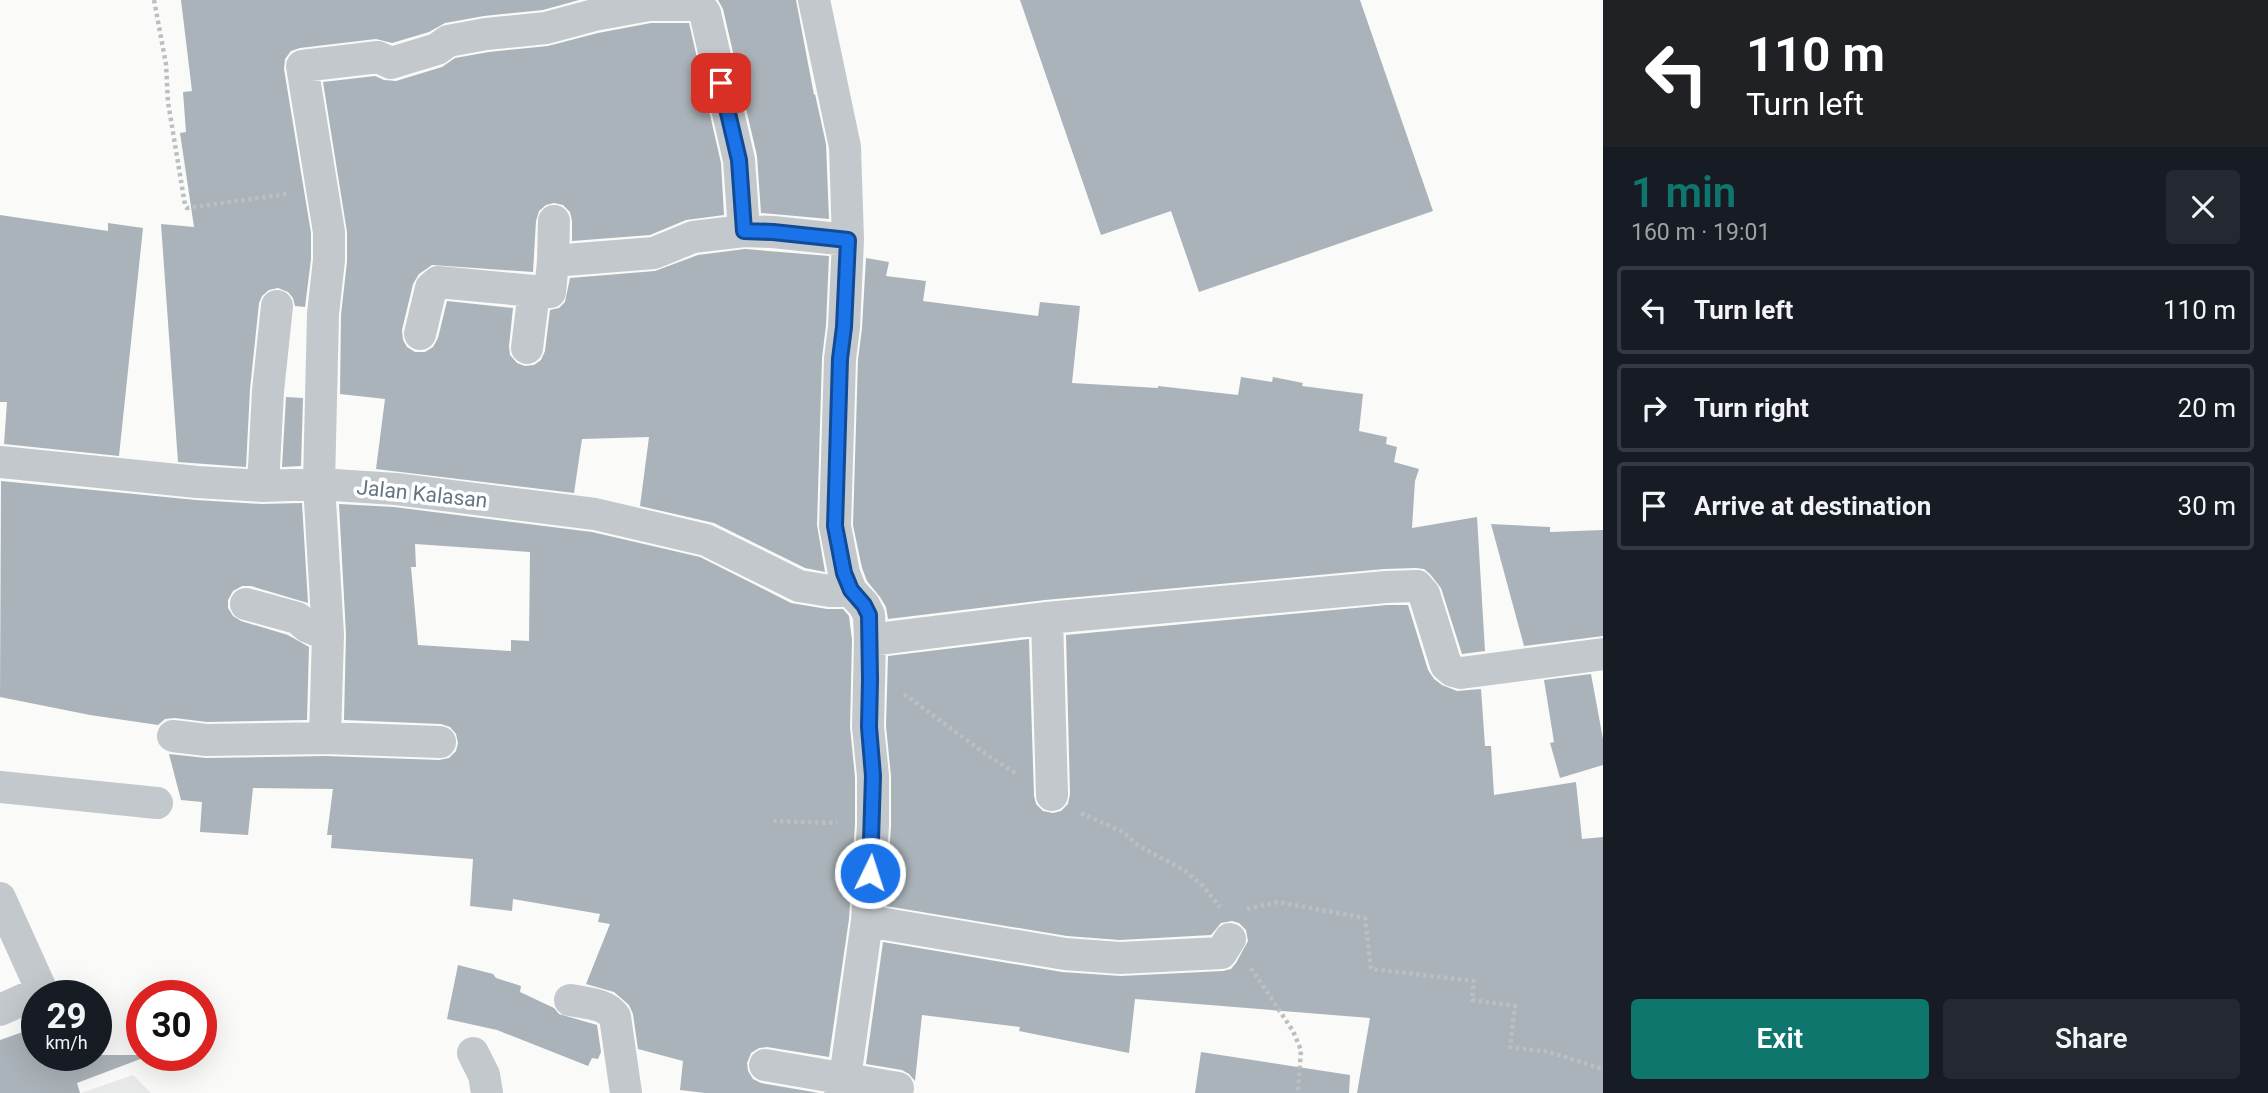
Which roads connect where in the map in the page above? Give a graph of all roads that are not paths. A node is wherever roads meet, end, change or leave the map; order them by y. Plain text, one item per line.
1 (814, 0) edge
2 (554, 220) dead end
3 (744, 231) junction
4 (848, 240) junction
5 (553, 261) junction
6 (534, 291) junction
7 (277, 306) dead end
8 (420, 334) dead end
9 (527, 348) dead end
10 (0, 462) edge
11 (319, 484) junction
12 (263, 486) junction
13 (840, 591) junction
14 (246, 604) dead end
15 (1047, 618) junction
16 (328, 635) junction
17 (870, 640) junction
18 (1603, 654) edge
19 (173, 736) dead end
20 (325, 738) junction
21 (440, 743) dead end
22 (0, 787) edge
23 (1052, 795) road end
24 (157, 803) dead end
25 (0, 898) edge
26 (867, 921) junction
27 (1231, 925) road end
28 (570, 1000) dead end
29 (0, 1010) edge
30 (473, 1053) dead end
31 (765, 1065) dead end
32 (843, 1086) edge
33 (898, 1088) dead end
34 (487, 1093) edge
35 (626, 1093) edge

1 - 4 street
2 - 5 street
3 - 4 street
3 - 5 street
3 - 11 street
4 - 13 street
5 - 6 street
6 - 8 street
6 - 9 street
7 - 12 street
10 - 12 street, Jalan Kalasan
11 - 12 street, Jalan Kalasan
11 - 13 street, Jalan Kalasan
11 - 16 street
13 - 17 street
14 - 16 street
15 - 17 street
15 - 18 street
15 - 23 street
16 - 20 street
17 - 26 street
19 - 20 street
20 - 21 street
22 - 24 street
25 - 29 street
26 - 27 street
26 - 32 street
28 - 35 street
30 - 34 street
31 - 32 street
32 - 33 street

